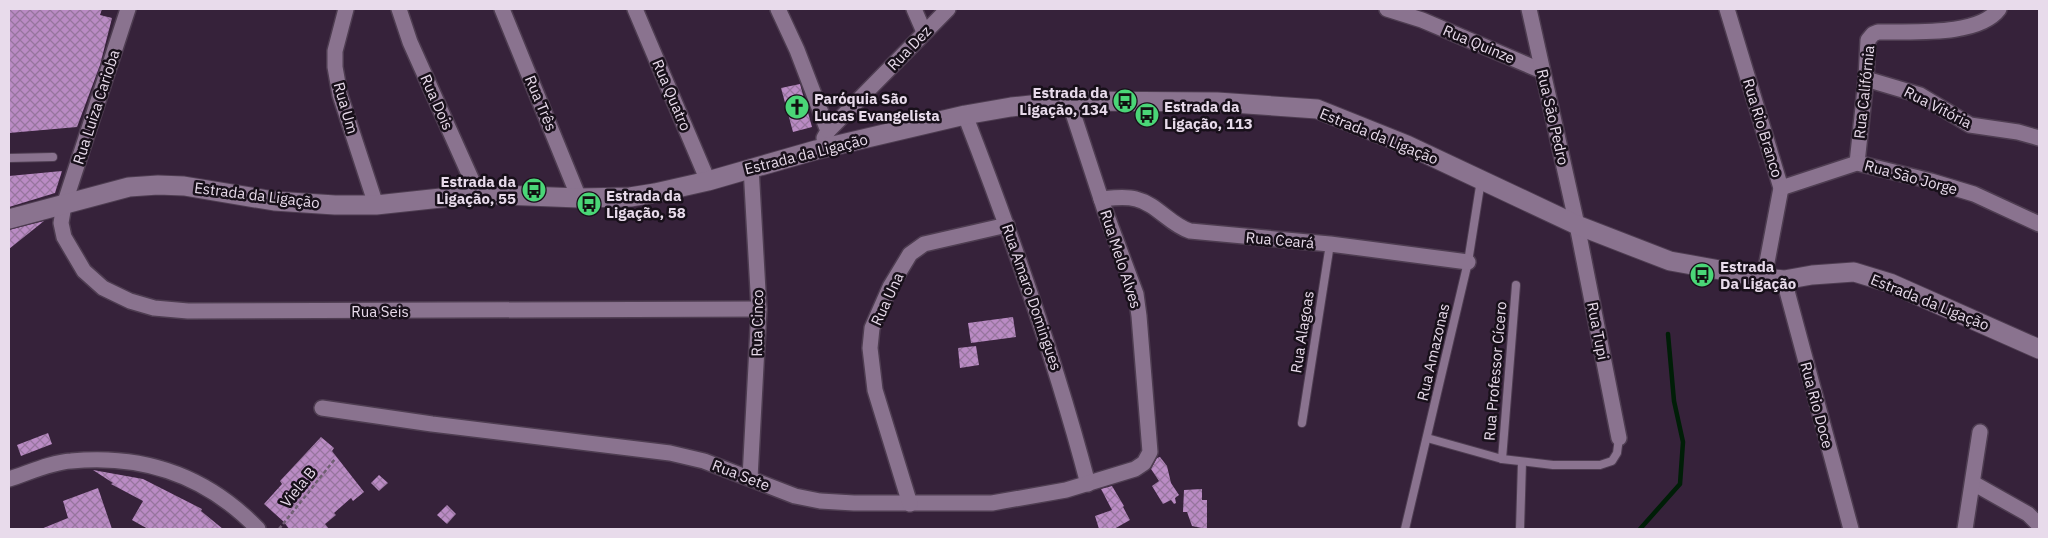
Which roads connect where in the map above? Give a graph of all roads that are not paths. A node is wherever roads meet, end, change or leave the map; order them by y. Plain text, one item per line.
1 (128, 9) edge
2 (346, 9) edge
3 (399, 9) edge
4 (502, 9) edge
5 (635, 9) edge
6 (778, 9) edge
7 (914, 9) edge
8 (948, 9) edge
9 (1387, 9) edge
10 (1529, 9) edge
11 (1727, 9) edge
12 (1999, 9) edge
13 (924, 32) junction
14 (1542, 71) junction
15 (1866, 79) junction
16 (1069, 101) junction
17 (965, 115) junction
18 (828, 131) junction
19 (2039, 138) edge
20 (816, 150) junction
21 (54, 157) dead end
22 (9, 158) edge
23 (1857, 163) junction
24 (751, 167) junction
25 (708, 180) junction
26 (1481, 180) junction
27 (1780, 188) junction
28 (478, 194) junction
29 (579, 198) junction
30 (1101, 199) junction
31 (64, 205) junction
32 (376, 205) junction
33 (9, 219) edge
34 (2039, 224) edge
35 (1007, 225) junction
36 (1577, 225) junction
37 (1330, 244) junction
38 (1468, 262) junction
39 (1764, 278) junction
40 (1784, 280) junction
41 (1516, 286) dead end
42 (759, 309) junction
43 (2039, 349) edge
44 (322, 408) dead end
45 (1302, 423) dead end
46 (1980, 432) dead end
47 (1427, 438) junction
48 (1619, 438) joint
49 (1150, 452) joint
50 (1502, 459) junction
51 (1522, 462) junction
52 (750, 478) junction
53 (9, 479) edge
54 (1973, 483) junction
55 (1088, 484) junction
56 (910, 504) junction
57 (2039, 525) edge
58 (258, 529) edge
59 (1405, 529) edge
60 (1520, 529) edge
61 (1851, 529) edge
62 (1965, 529) edge

1 - 31 street, Rua Luiza Carioba
2 - 32 street, Rua Um
3 - 28 street, Rua Dois
4 - 29 street, Rua Três
5 - 25 street, Rua Quatro
6 - 18 street
7 - 13 street
8 - 13 street, Rua Dez
9 - 14 street, Rua Quinze
10 - 14 street, Rua São Pedro
11 - 27 street, Rua Rio Branco
12 - 15 street, Rua Califórnia
13 - 18 street, Rua Dez
14 - 36 street, Rua São Pedro
15 - 19 street, Rua Vitória
15 - 23 street, Rua Califórnia
16 - 17 street, Estrada da Ligação
16 - 26 street, Estrada da Ligação
16 - 30 street, Rua Melo Alves
17 - 20 street, Estrada da Ligação
17 - 35 street, Rua Amaro Domingues
18 - 20 street, Rua Dez
20 - 24 street, Estrada da Ligação
21 - 22 lane
23 - 27 street, Rua São Jorge
23 - 34 street, Rua São Jorge
24 - 25 street, Estrada da Ligação
24 - 42 street, Rua Cinco
25 - 29 street, Estrada da Ligação
26 - 36 street, Estrada da Ligação
26 - 38 lane, Rua Amazonas
27 - 39 street, Rua Rio Branco
28 - 29 street, Estrada da Ligação
28 - 32 street, Estrada da Ligação
30 - 37 street, Rua Ceará
30 - 49 street, Rua Melo Alves
31 - 32 street, Estrada da Ligação
31 - 33 street, Estrada da Ligação
31 - 42 street, Rua Seis
35 - 55 street, Rua Amaro Domingues
35 - 56 street, Rua Una
36 - 39 street, Estrada da Ligação
36 - 48 street, Rua Tupi
37 - 38 street, Rua Ceará
37 - 45 lane, Rua Alagoas
38 - 47 lane, Rua Amazonas
39 - 40 street, Estrada da Ligação
40 - 43 street, Estrada da Ligação
40 - 61 street, Rua Rio Doce
41 - 50 lane, Rua Professor Cícero
42 - 52 street, Rua Cinco
44 - 52 street, Rua Sete
46 - 54 street
47 - 50 lane
47 - 59 lane, Rua Amazonas
48 - 51 lane
49 - 55 street, Rua Sete
50 - 51 lane
51 - 60 lane
52 - 56 street, Rua Sete
53 - 58 street
54 - 57 street
54 - 62 street
55 - 56 street, Rua Sete

